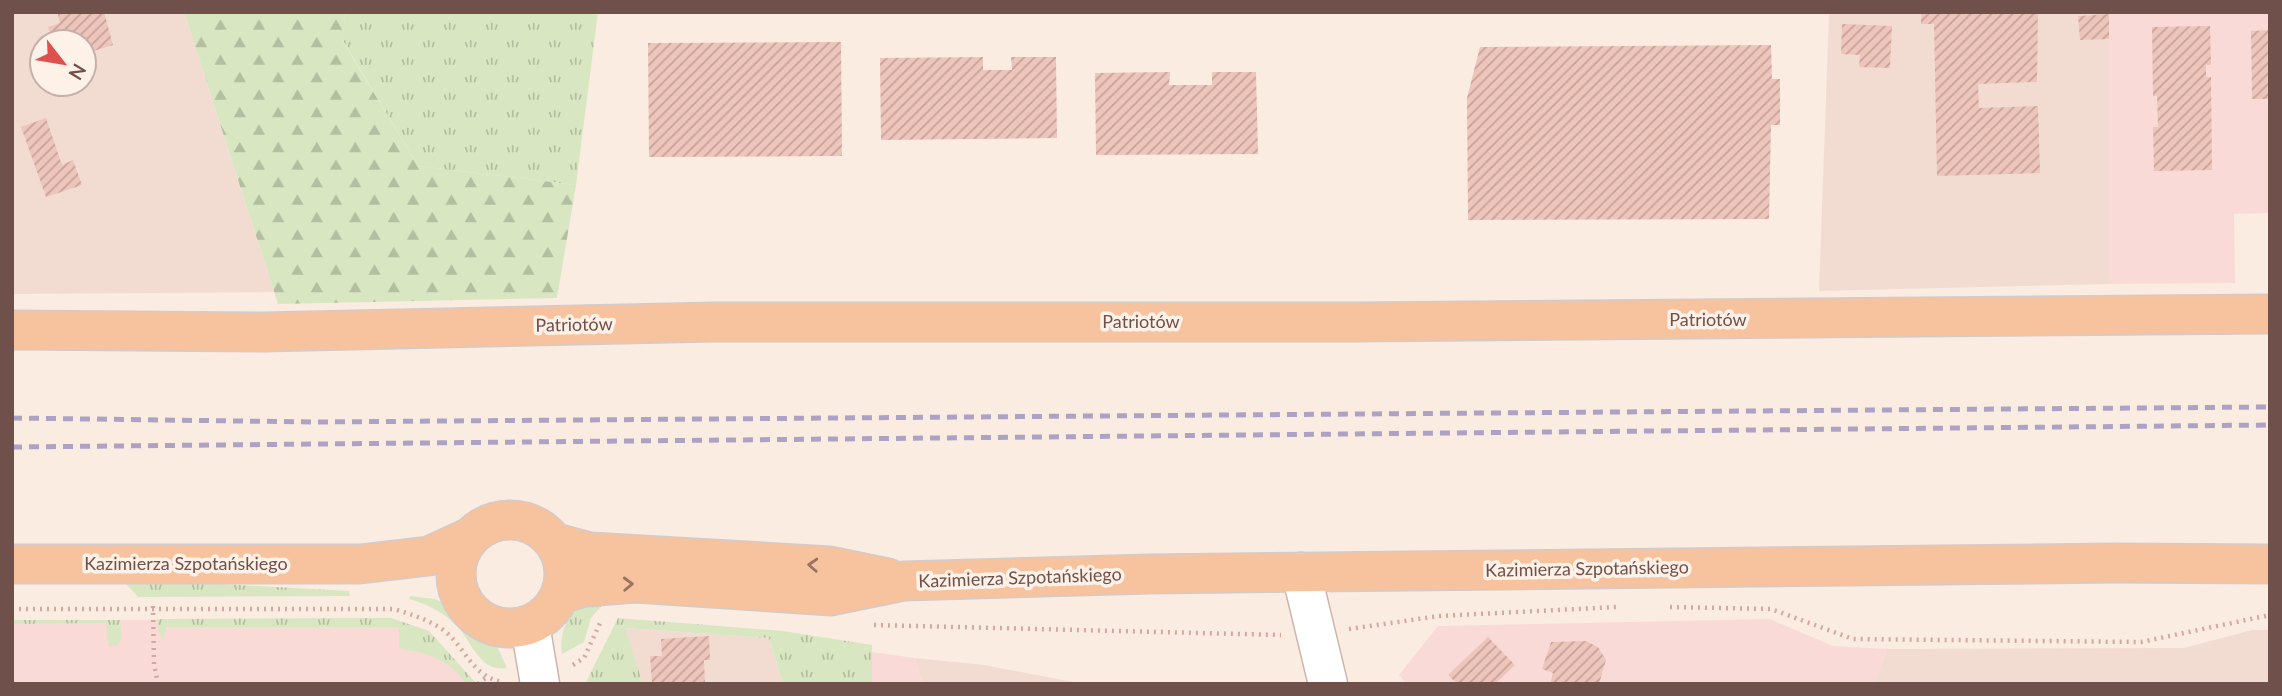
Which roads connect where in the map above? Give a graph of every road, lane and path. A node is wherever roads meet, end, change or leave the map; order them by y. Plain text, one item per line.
1 (2270, 314) edge
2 (12, 330) edge
3 (468, 538) junction
4 (556, 543) junction
5 (12, 564) edge
6 (360, 564) junction
7 (2270, 564) edge
8 (1301, 572) junction
9 (904, 581) junction
10 (561, 594) junction
11 (459, 595) junction
12 (153, 606) junction
13 (1657, 606) dead end
14 (1630, 607) dead end
15 (12, 609) edge
16 (2270, 615) edge
17 (603, 618) dead end
18 (530, 625) junction
19 (872, 625) dead end
20 (1315, 634) junction
21 (488, 676) junction
22 (539, 680) edge
23 (158, 684) edge
24 (478, 684) edge
25 (1328, 684) edge

1 - 2 main road, Patriotów
3 - 4 main road
3 - 6 main road, Kazimierza Szpotańskiego
3 - 11 main road
9 -> 4 main road, Kazimierza Szpotańskiego
4 - 10 main road
5 - 6 main road, Kazimierza Szpotańskiego
6 - 11 main road, Kazimierza Szpotańskiego
7 - 8 main road, Kazimierza Szpotańskiego
8 - 9 main road, Kazimierza Szpotańskiego
8 - 20 street
10 -> 9 main road, Kazimierza Szpotańskiego
10 - 18 main road
11 - 18 main road
12 - 15 path
12 - 21 path
12 - 23 path
13 - 16 path
14 - 20 path
17 - 22 path
18 - 22 street
19 - 20 path
20 - 25 street
21 - 22 path
21 - 24 path

